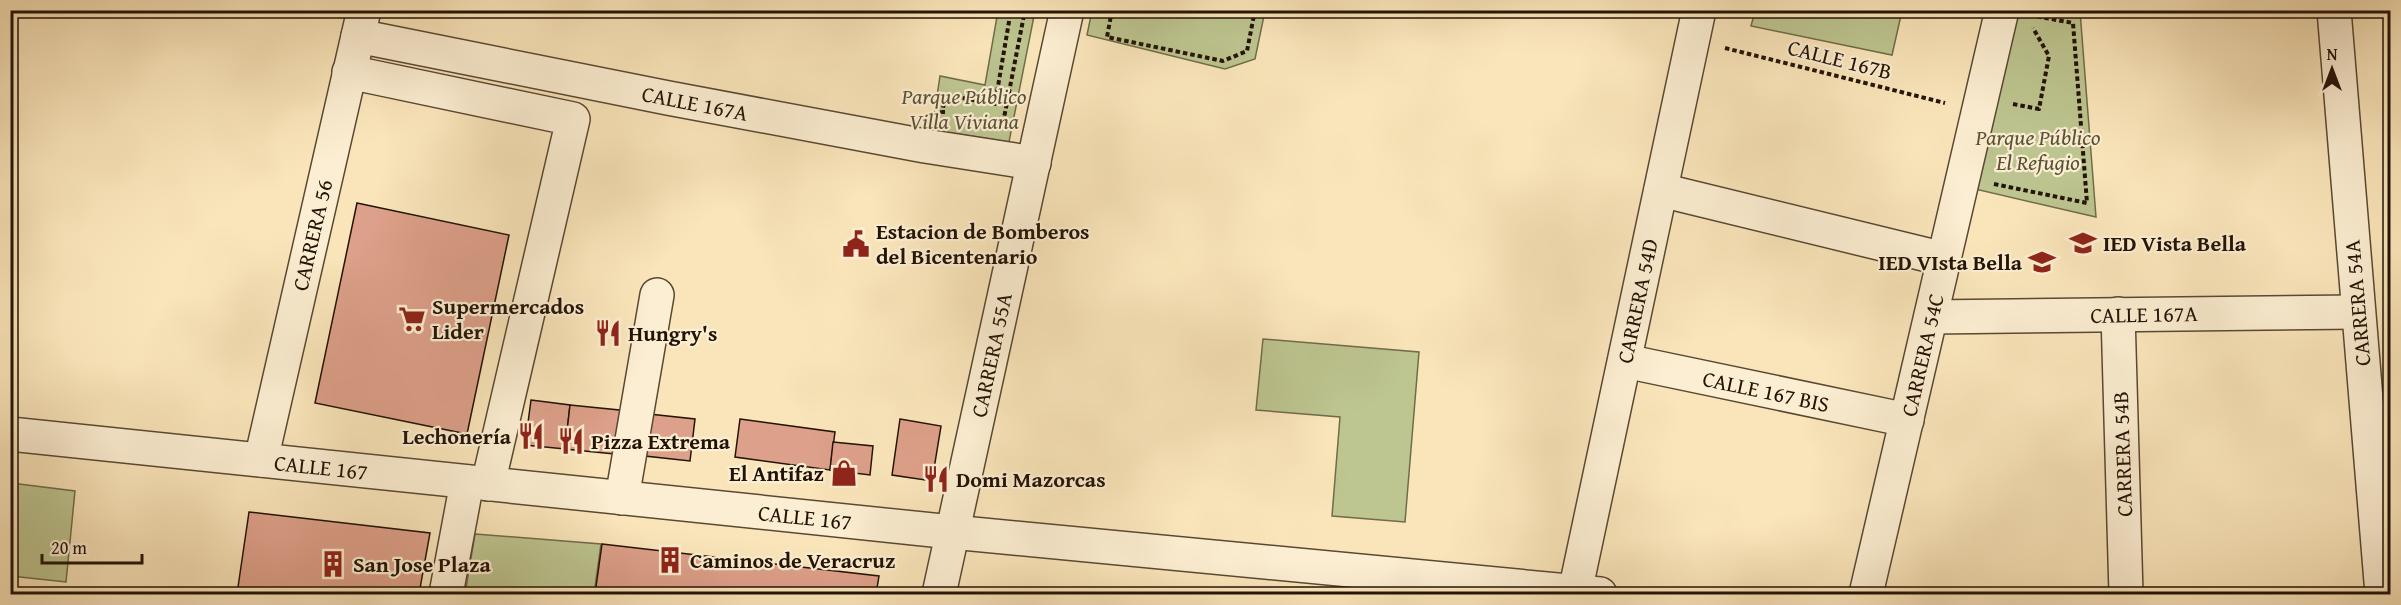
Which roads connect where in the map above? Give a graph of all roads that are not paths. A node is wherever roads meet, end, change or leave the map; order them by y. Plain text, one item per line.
1 (1067, 10) edge
2 (2334, 10) edge
3 (2019, 16) edge
4 (361, 23) edge
5 (1696, 25) edge
6 (350, 72) junction
7 (1034, 163) junction
8 (1661, 190) junction
9 (1944, 259) junction
10 (657, 295) dead end
11 (2358, 312) junction
12 (2118, 314) junction
13 (1931, 317) junction
14 (1625, 361) junction
15 (1907, 420) junction
16 (10, 434) edge
17 (261, 460) junction
18 (477, 483) junction
19 (622, 498) junction
20 (952, 532) junction
21 (1588, 593) edge
22 (446, 594) edge
23 (939, 594) edge
24 (1866, 594) edge
25 (2126, 594) edge
26 (2382, 594) edge

1 - 7 street, CARRERA 55A
2 - 11 street, CARRERA 54A
3 - 9 street, CARRERA 54C
4 - 6 street, CARRERA 56
4 - 7 street, CALLE 167A
5 - 8 street, CARRERA 54D
6 - 17 street, CARRERA 56
6 - 18 street
7 - 20 street, CARRERA 55A
8 - 9 street
8 - 14 street, CARRERA 54D
9 - 13 street, CARRERA 54C
10 - 19 street
11 - 12 street, CALLE 167A
11 - 26 street, CARRERA 54A
12 - 13 street, CALLE 167A
12 - 25 street, CARRERA 54B
13 - 15 street, CARRERA 54C
14 - 15 street, CALLE 167 BIS
14 - 21 street, CARRERA 54D
15 - 24 street, CARRERA 54C
16 - 17 street, CALLE 167
17 - 18 street, CALLE 167
18 - 19 street, CALLE 167
18 - 22 street
19 - 20 street, CALLE 167
20 - 21 street, CALLE 167
20 - 23 street, CARRERA 55A

